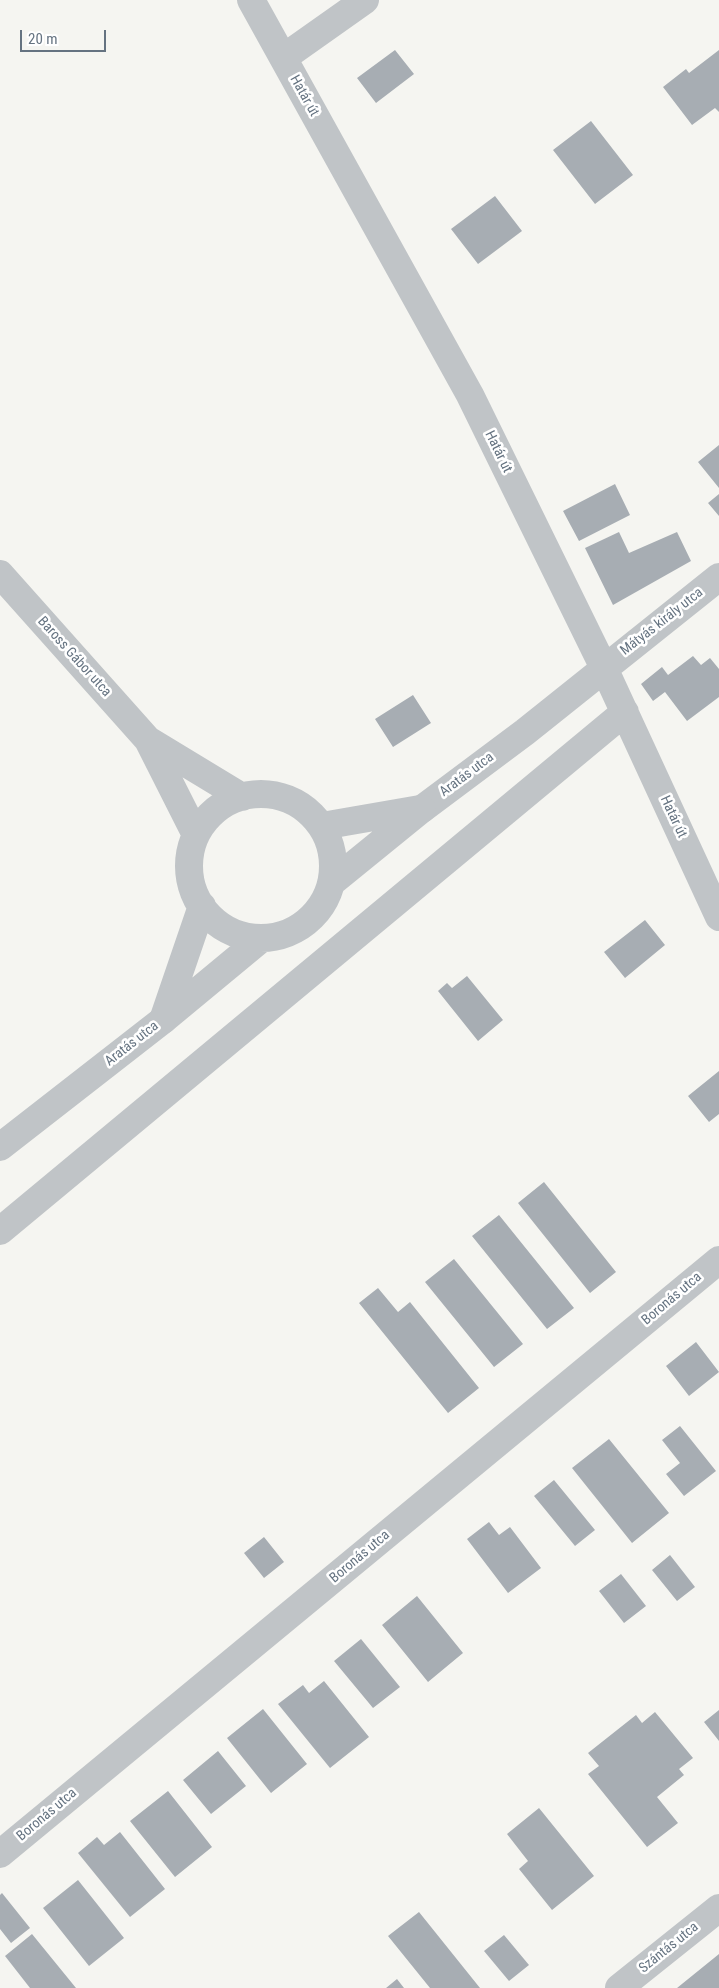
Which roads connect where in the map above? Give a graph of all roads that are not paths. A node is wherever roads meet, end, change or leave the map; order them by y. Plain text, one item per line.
1 (251, 0) edge
2 (365, 0) edge
3 (283, 58) junction
4 (0, 574) edge
5 (719, 576) edge
6 (604, 668) junction
7 (625, 712) junction
8 (148, 740) junction
9 (242, 797) junction
10 (422, 809) junction
11 (322, 826) junction
12 (196, 835) junction
13 (331, 883) junction
14 (202, 906) junction
15 (719, 917) edge
16 (262, 938) junction
17 (163, 1020) junction
18 (0, 1147) edge
19 (0, 1231) edge
20 (719, 1260) edge
21 (0, 1854) edge
22 (719, 1908) edge
23 (619, 1988) edge

1 - 3 street, Határ út
2 - 3 street
3 - 6 street, Határ út
4 - 8 street, Baross Gábor utca
5 - 6 street, Mátyás király utca
6 - 7 street, Határ út
6 - 10 street, Aratás utca
7 - 15 street, Határ út
7 - 19 street
8 - 9 street
8 - 12 street
9 - 11 street
9 - 12 street
10 - 11 street
10 - 13 street, Aratás utca
11 - 13 street
12 - 14 street
13 - 16 street
14 - 16 street
14 - 17 street
16 - 17 street, Aratás utca
17 - 18 street, Aratás utca
20 - 21 street, Boronás utca
22 - 23 street, Szántás utca

